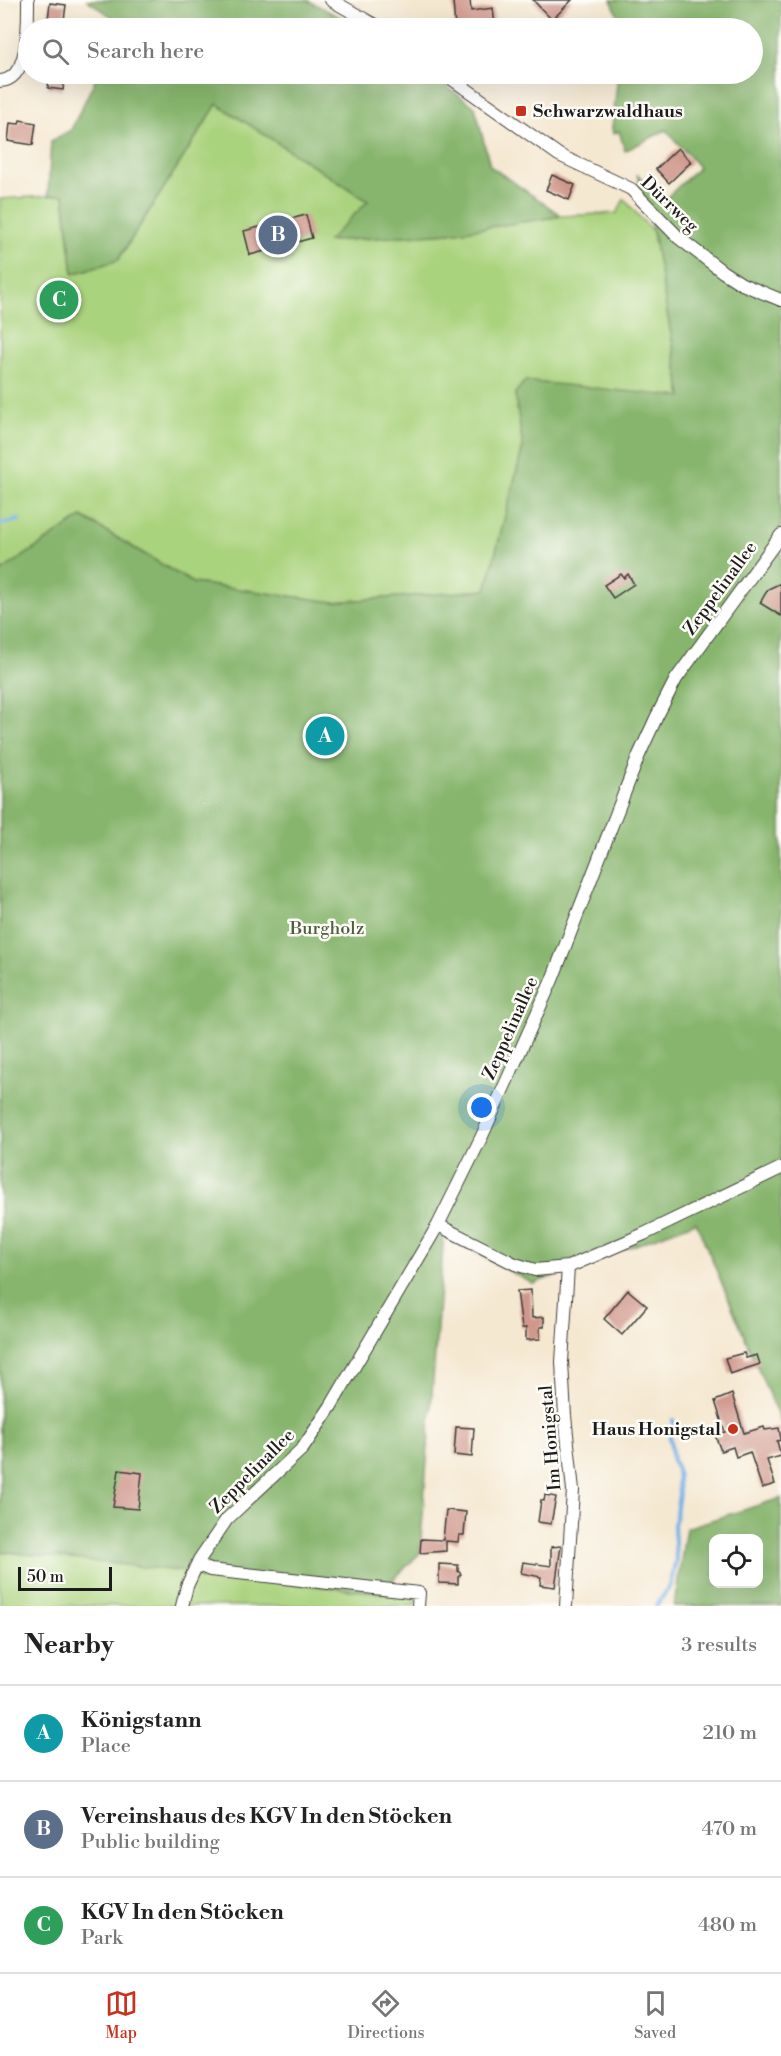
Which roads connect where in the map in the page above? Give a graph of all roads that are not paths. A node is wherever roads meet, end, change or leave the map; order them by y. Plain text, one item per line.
1 (28, 0) edge
2 (331, 0) edge
3 (27, 18) edge
4 (362, 18) edge
5 (18, 69) edge
6 (0, 81) edge
7 (459, 84) edge
8 (781, 300) edge
9 (781, 535) edge
10 (781, 1168) edge
11 (438, 1225) junction
12 (568, 1267) junction
13 (199, 1560) junction
14 (182, 1606) edge
15 (418, 1606) edge
16 (566, 1606) edge

1 - 3 street
2 - 4 street
5 - 6 street
7 - 8 street, Dürrweg
9 - 11 street, Zeppelinallee
10 - 12 street
11 - 12 street
11 - 13 street, Zeppelinallee
12 - 16 street, Im Honigstal
13 - 14 street, Zeppelinallee
13 - 15 street

